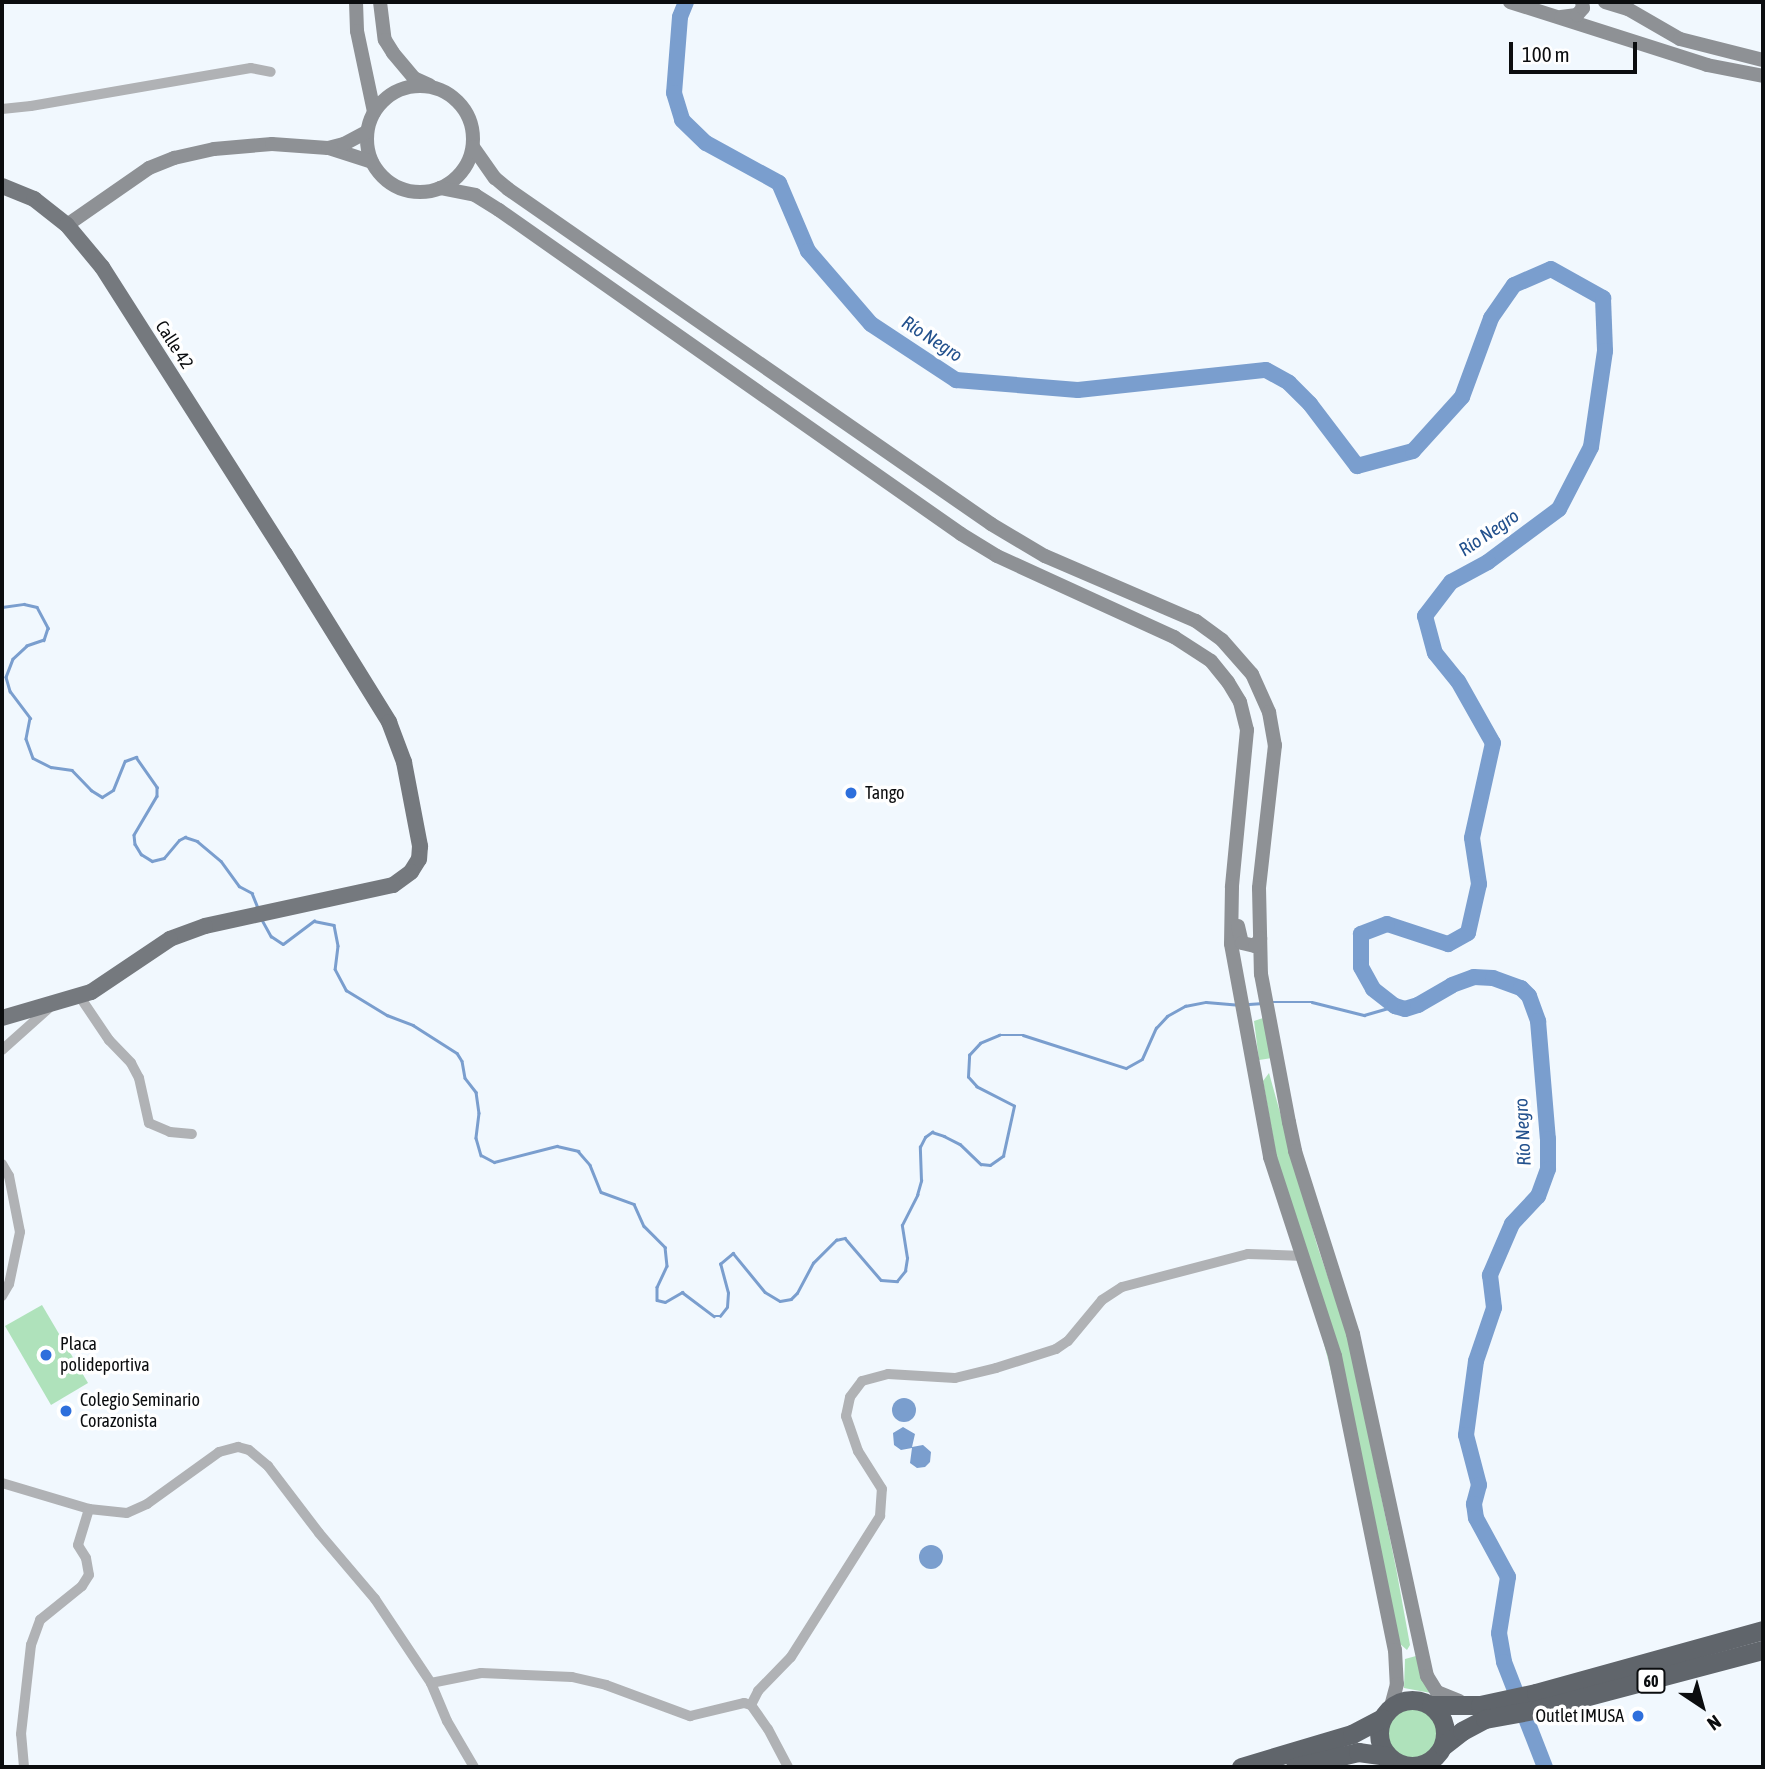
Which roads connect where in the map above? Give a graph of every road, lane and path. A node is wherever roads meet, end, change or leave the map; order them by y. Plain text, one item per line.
1 (356, 2) edge
2 (380, 2) edge
3 (1510, 2) edge
4 (1582, 2) edge
5 (1605, 2) edge
6 (1560, 17) junction
7 (1763, 60) edge
8 (271, 72) dead end
9 (1763, 76) edge
10 (433, 87) junction
11 (2, 108) edge
12 (374, 112) junction
13 (368, 132) junction
14 (473, 147) junction
15 (328, 148) junction
16 (372, 162) junction
17 (2, 186) edge
18 (440, 188) junction
19 (67, 225) junction
20 (1233, 876) junction
21 (1260, 939) junction
22 (80, 997) junction
23 (54, 1004) junction
24 (2, 1018) edge
25 (2, 1050) edge
26 (1254, 1075) junction
27 (1289, 1122) junction
28 (191, 1133) dead end
29 (2, 1164) edge
30 (1304, 1256) junction
31 (2, 1296) edge
32 (2, 1483) edge
33 (89, 1509) junction
34 (1763, 1630) edge
35 (1418, 1643) junction
36 (1395, 1650) junction
37 (1763, 1650) edge
38 (431, 1683) junction
39 (1537, 1701) junction
40 (751, 1704) junction
41 (1432, 1706) junction
42 (1479, 1710) junction
43 (1386, 1712) junction
44 (1443, 1746) junction
45 (1388, 1756) junction
46 (24, 1767) edge
47 (474, 1767) edge
48 (788, 1767) edge
49 (1241, 1767) edge
50 (1296, 1767) edge
51 (1417, 1767) edge

1 - 12 main road
2 - 10 main road
3 - 6 main road
4 - 6 main road
5 - 7 main road
6 - 9 main road
8 - 11 street
10 - 12 main road
10 - 14 main road
12 - 13 main road
13 - 15 main road
13 - 16 main road
14 - 18 main road
14 - 21 main road
15 - 16 main road
15 - 19 main road
16 - 18 main road
17 - 19 main road, Calle 42
18 - 20 main road
19 - 22 main road, Calle 42
20 - 21 main road
20 - 26 main road
21 - 27 main road
22 - 23 main road, Calle 42
22 - 28 street
23 - 24 main road, Calle 42
23 - 25 street
26 - 27 main road
26 - 30 main road
27 - 35 main road
29 - 31 street
30 - 36 main road
30 - 40 street
32 - 33 street
33 - 38 street
33 - 46 street
34 - 39 highway, 60
35 - 36 main road
35 - 42 main road
36 - 43 main road
37 - 39 highway, 60
38 - 40 street
38 - 47 street
39 - 42 highway, 60
40 - 48 street
41 - 42 highway, 60
41 - 43 highway, 60
41 - 44 highway
42 - 44 highway, 60
43 - 45 highway
43 - 49 highway, 60
44 - 51 highway, 60
45 - 50 highway, 60
45 - 51 highway, 60

